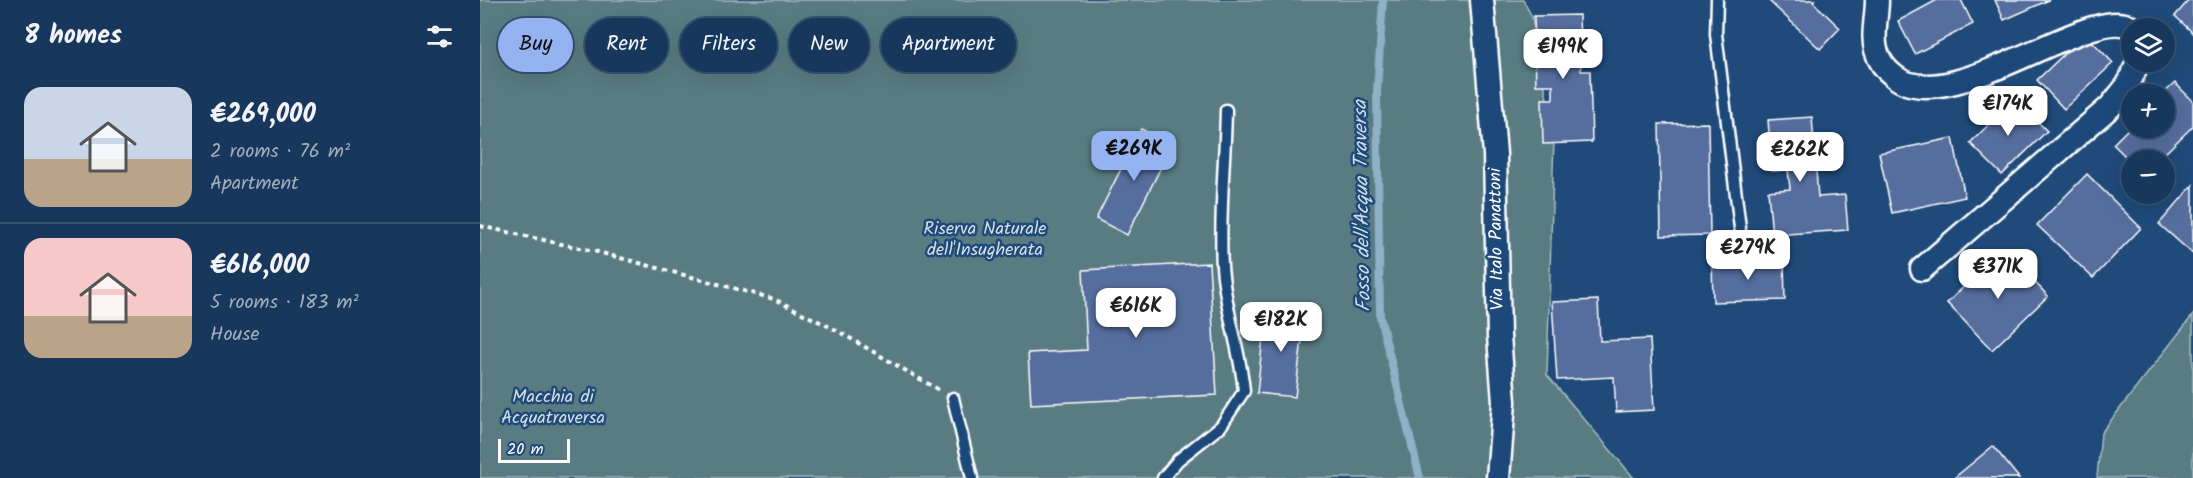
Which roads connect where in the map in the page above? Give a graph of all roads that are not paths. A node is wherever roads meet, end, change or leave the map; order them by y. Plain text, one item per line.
1 (1482, 0) edge
2 (1717, 0) edge
3 (1877, 0) edge
4 (2102, 4) dead end
5 (2129, 16) edge
6 (2032, 29) dead end
7 (2134, 72) edge
8 (1226, 110) dead end
9 (1740, 228) dead end
10 (1922, 269) dead end
11 (953, 398) road end
12 (972, 478) edge
13 (1163, 478) edge
14 (1498, 478) edge

1 - 14 street, Via Italo Panattoni
2 - 9 lane
3 - 6 street
4 - 5 street
7 - 10 street
8 - 13 lane
11 - 12 lane

